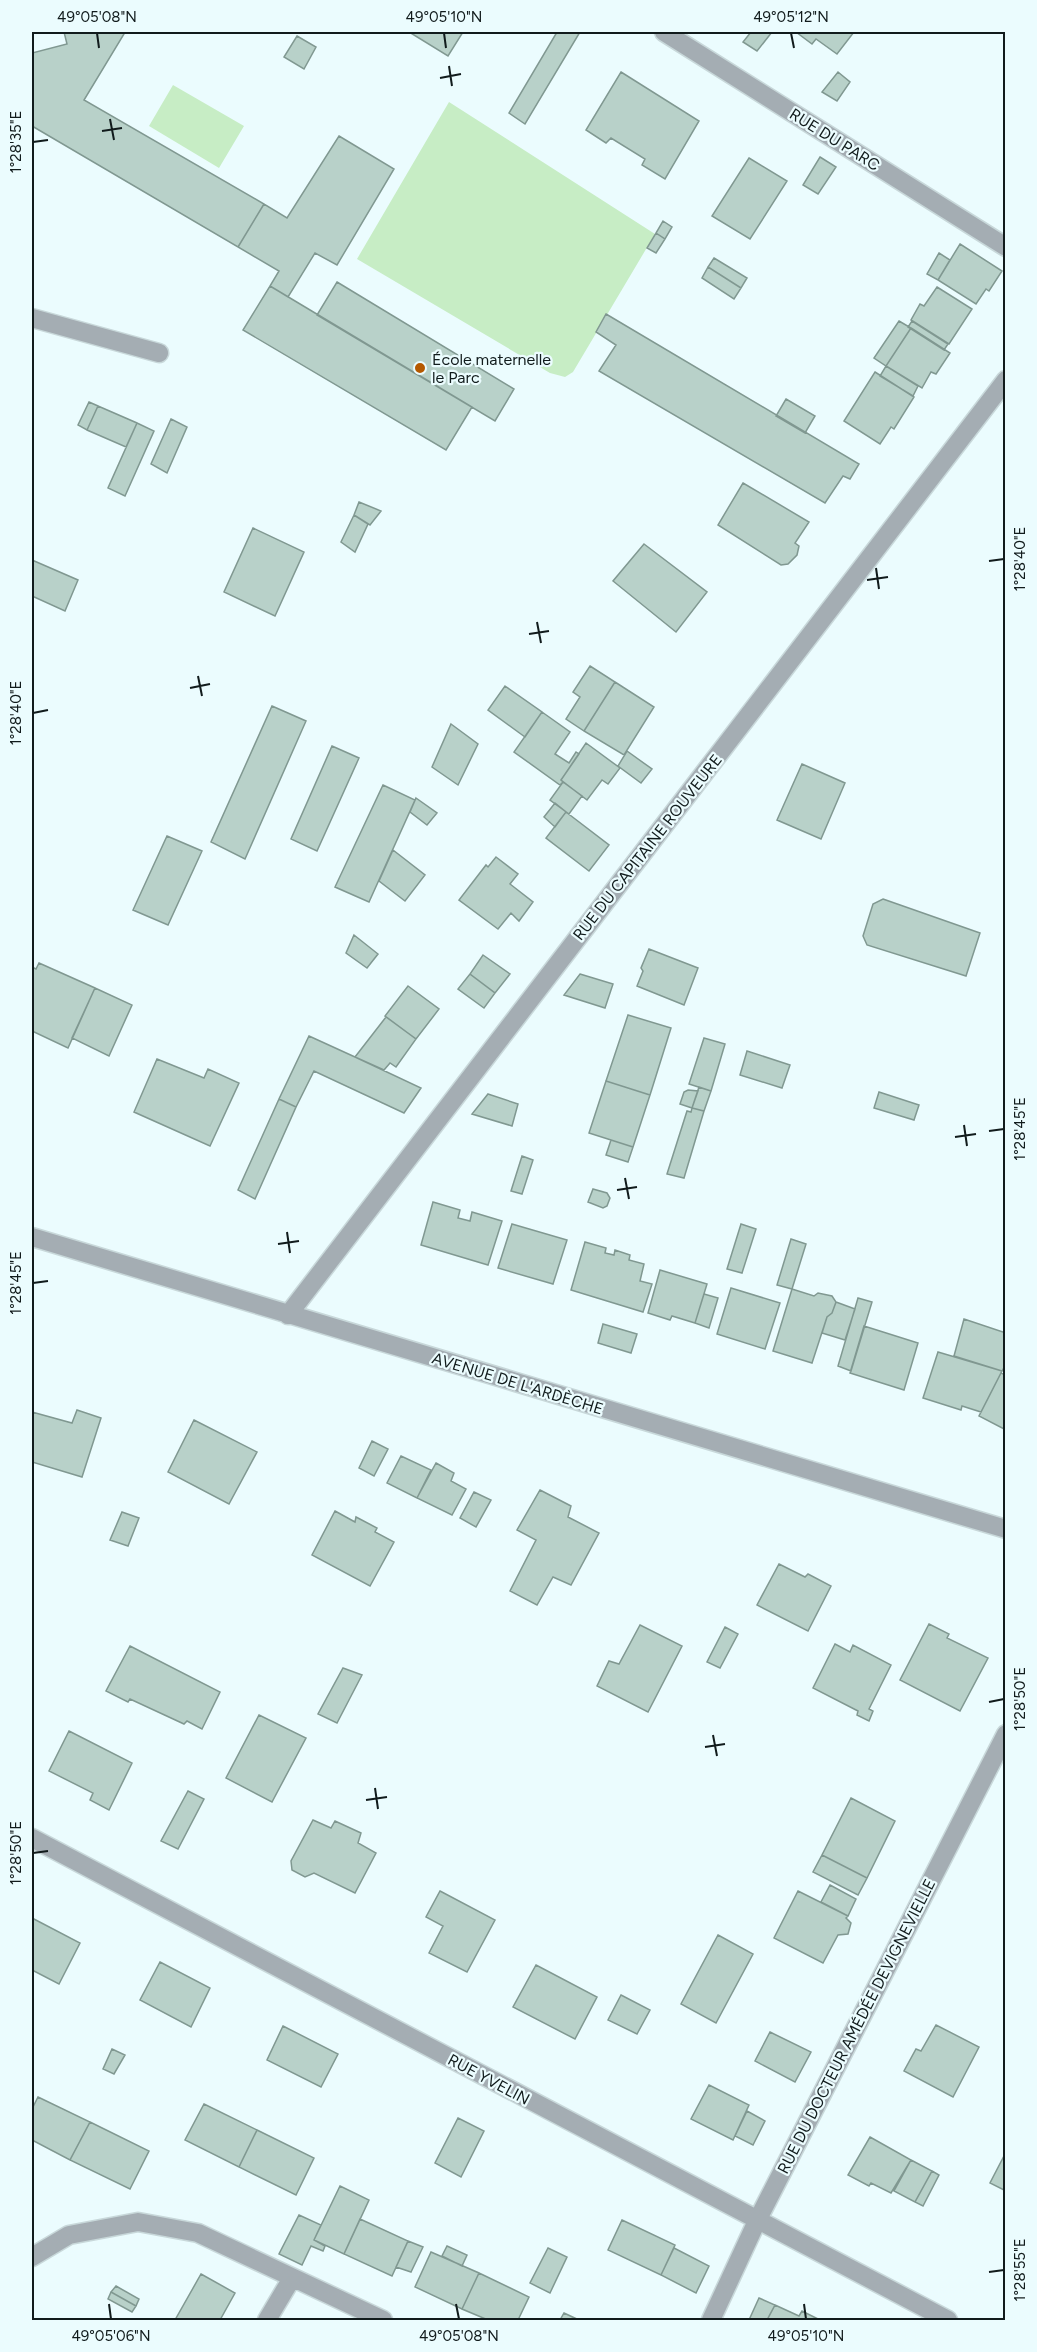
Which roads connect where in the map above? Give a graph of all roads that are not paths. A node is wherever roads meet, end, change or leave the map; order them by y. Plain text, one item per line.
1 (664, 32) edge
2 (1005, 247) edge
3 (32, 318) edge
4 (159, 353) dead end
5 (1005, 380) edge
6 (32, 1237) edge
7 (288, 1314) junction
8 (1005, 1529) edge
9 (1005, 1734) edge
10 (32, 1838) edge
11 (757, 2221) junction
12 (32, 2257) edge
13 (292, 2278) junction
14 (267, 2320) edge
15 (383, 2320) edge
16 (711, 2320) edge
17 (948, 2320) edge

1 - 2 street, RUE DU PARC
3 - 4 street
5 - 7 street, RUE DU CAPITAINE ROUVEURE
6 - 7 street, AVENUE DE L'ARDÈCHE
7 - 8 street, AVENUE DE L'ARDÈCHE
9 - 11 street, RUE DU DOCTEUR AMÉDÉE DEVIGNEVIELLE
10 - 11 street, RUE YVELIN
11 - 16 street, RUE DU DOCTEUR AMÉDÉE DEVIGNEVIELLE
11 - 17 street, RUE YVELIN
12 - 13 street
13 - 14 street
13 - 15 street

